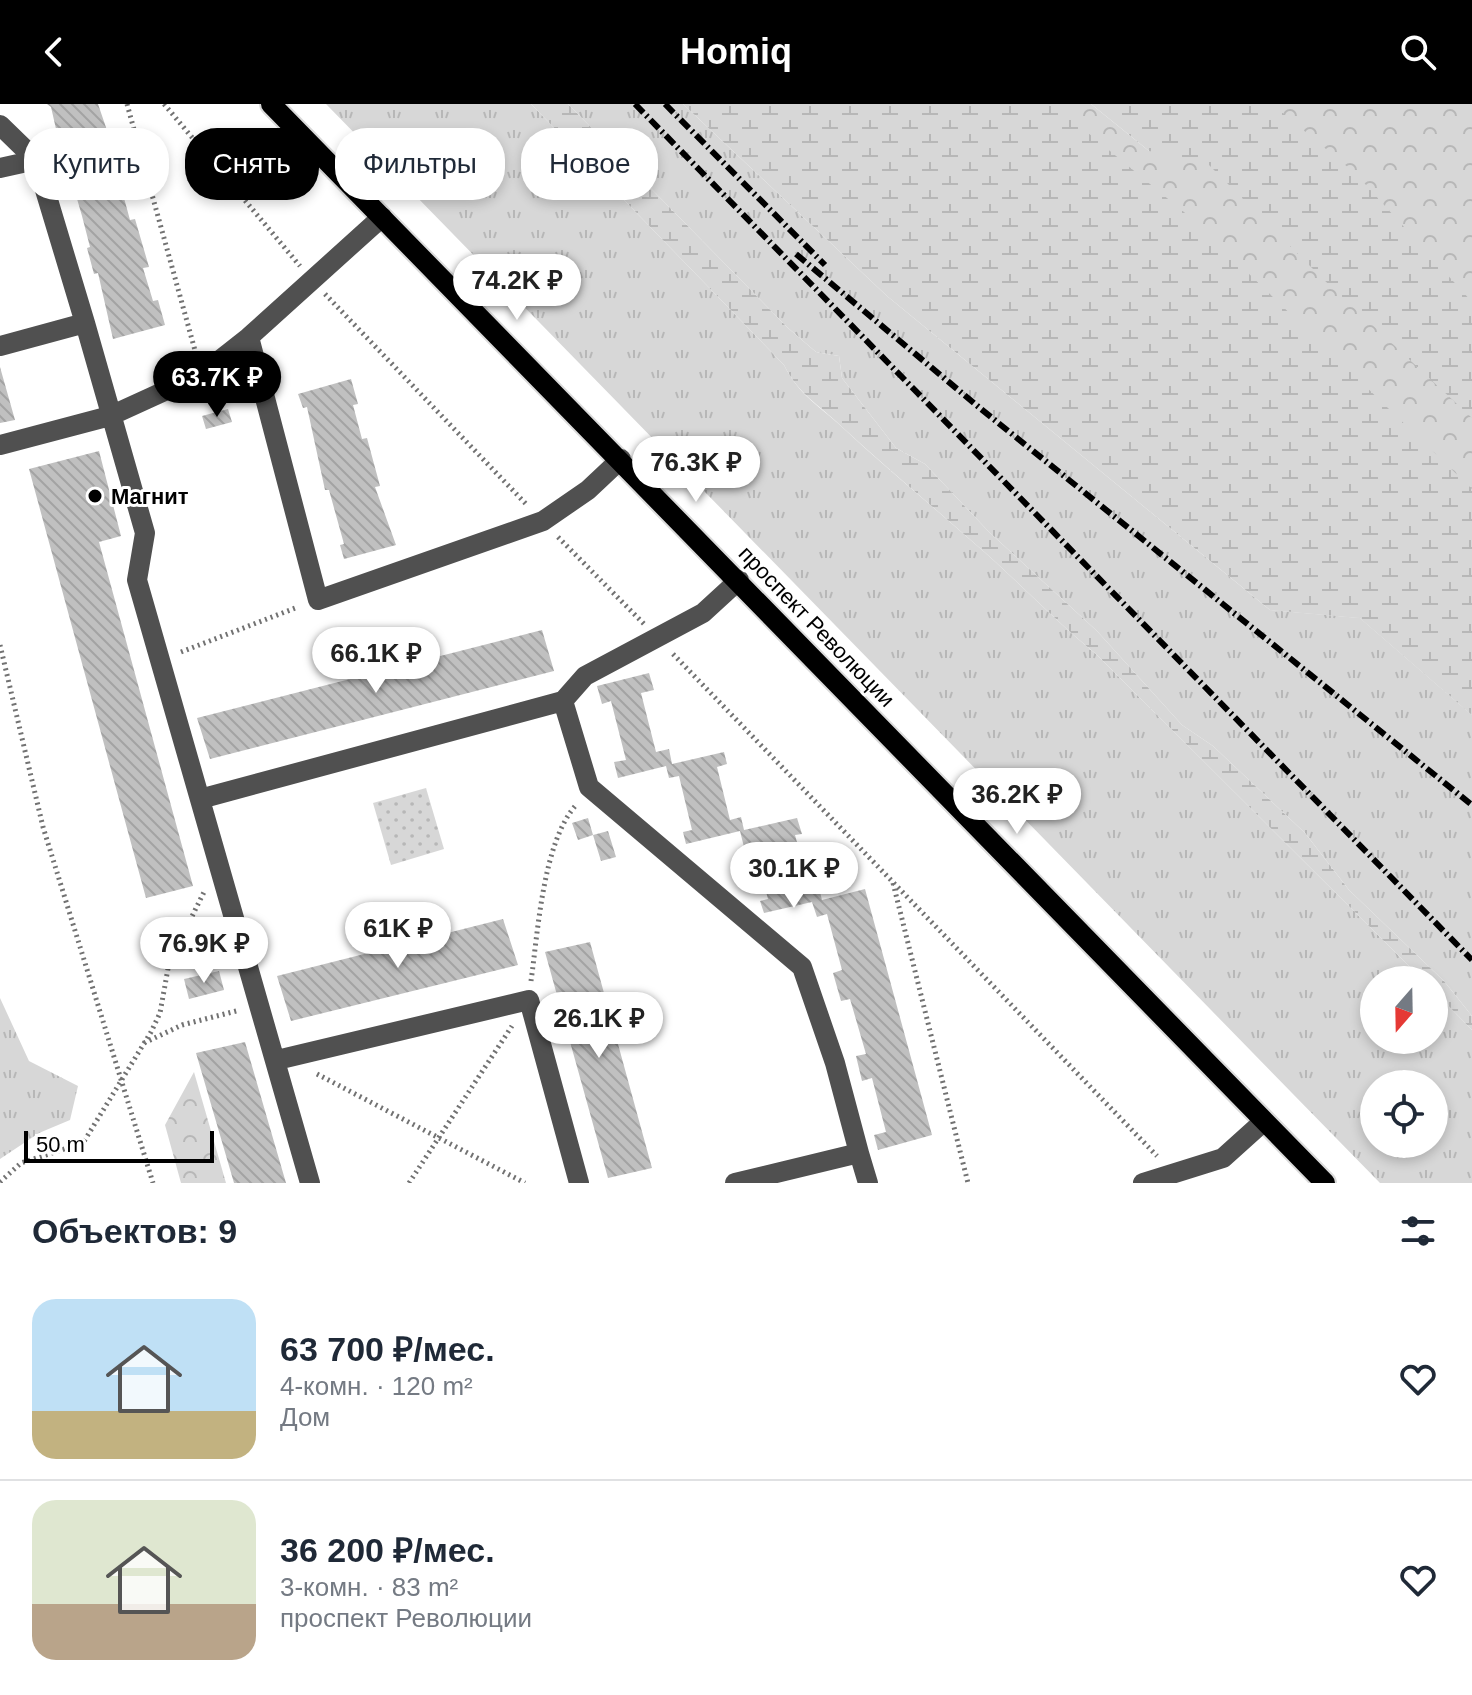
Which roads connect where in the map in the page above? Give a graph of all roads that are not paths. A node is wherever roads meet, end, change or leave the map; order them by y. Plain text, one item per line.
1 (271, 104) edge
2 (0, 125) edge
3 (24, 148) edge
4 (24, 163) edge
5 (0, 168) edge
6 (48, 200) edge
7 (382, 217) junction
8 (85, 323) junction
9 (249, 337) junction
10 (0, 346) edge
11 (110, 416) junction
12 (0, 445) edge
13 (621, 459) junction
14 (739, 580) junction
15 (563, 701) junction
16 (200, 799) junction
17 (281, 1059) junction
18 (1263, 1122) junction
19 (859, 1153) junction
20 (310, 1183) edge
21 (579, 1183) edge
22 (735, 1183) edge
23 (868, 1183) edge
24 (1143, 1183) edge
25 (1325, 1183) edge

1 - 7 main road, проспект Революции
2 - 3 lane
4 - 5 lane
6 - 8 lane
7 - 9 lane
7 - 13 main road, проспект Революции
8 - 10 lane
8 - 11 lane
9 - 11 lane
9 - 13 lane
11 - 12 lane
11 - 16 lane
13 - 14 main road, проспект Революции
14 - 15 lane
14 - 18 main road, проспект Революции
15 - 16 lane
15 - 19 lane
16 - 17 lane
17 - 20 lane
17 - 21 lane
18 - 24 lane
18 - 25 main road, проспект Революции
19 - 22 lane
19 - 23 lane

